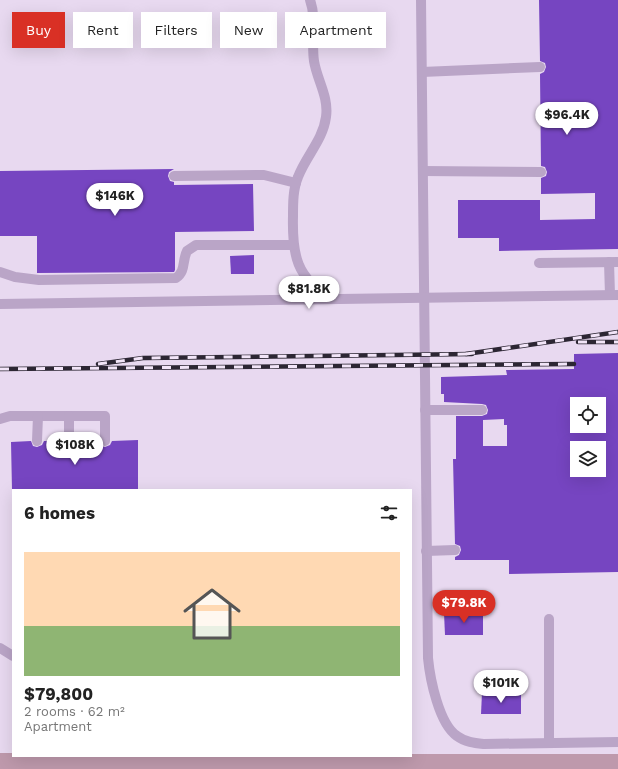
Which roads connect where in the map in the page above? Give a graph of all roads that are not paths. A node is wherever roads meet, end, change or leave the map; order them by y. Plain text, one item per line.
1 (310, 0) edge
2 (421, 0) edge
3 (540, 67) dead end
4 (422, 72) junction
5 (423, 171) junction
6 (541, 172) dead end
7 (174, 176) dead end
8 (296, 183) junction
9 (293, 245) junction
10 (614, 262) edge
11 (539, 263) dead end
12 (0, 272) edge
13 (614, 295) edge
14 (424, 297) junction
15 (332, 298) junction
16 (0, 304) edge
17 (425, 410) junction
18 (482, 410) dead end
19 (38, 416) junction
20 (69, 416) junction
21 (0, 419) edge
22 (37, 441) dead end
23 (69, 441) dead end
24 (105, 441) dead end
25 (426, 550) junction
26 (455, 550) dead end
27 (549, 619) dead end
28 (0, 648) edge
29 (12, 655) edge
30 (618, 742) edge
31 (549, 743) junction

1 - 8 street
2 - 4 street
3 - 4 street
4 - 5 street
5 - 6 street
5 - 14 street
7 - 8 street
8 - 9 street
9 - 12 street
9 - 15 street
10 - 11 street
10 - 13 street
13 - 14 street
14 - 15 street
14 - 17 street
15 - 16 street
17 - 18 street
17 - 25 street
19 - 20 street
19 - 21 street
19 - 22 street
20 - 23 street
20 - 24 street
25 - 26 street
25 - 31 street
27 - 31 street
28 - 29 street
30 - 31 street

